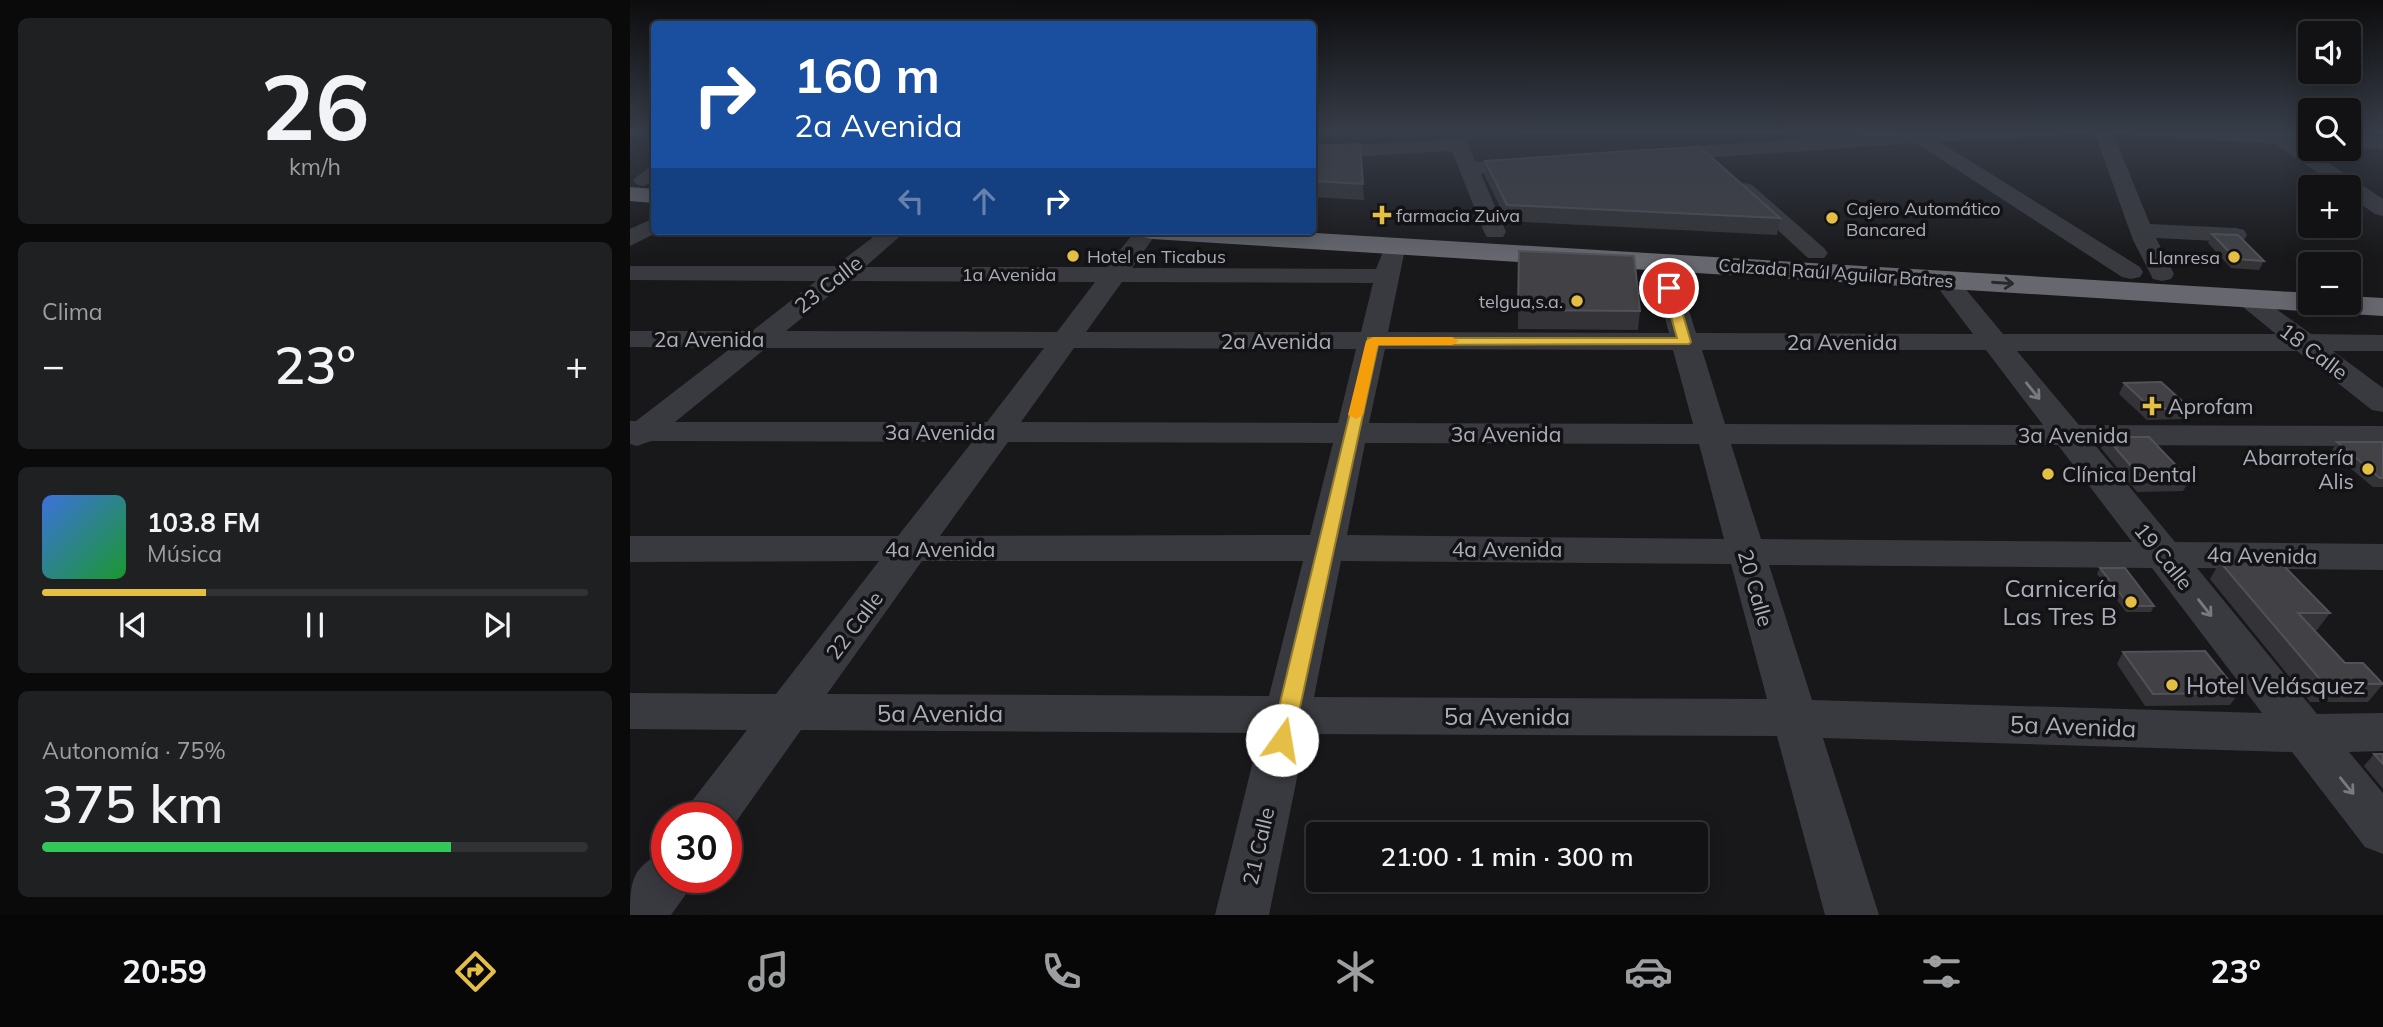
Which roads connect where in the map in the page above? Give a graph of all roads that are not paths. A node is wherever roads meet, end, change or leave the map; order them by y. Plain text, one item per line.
1 (1470, 174) edge
2 (1729, 174) edge
3 (1978, 174) edge
4 (2119, 174) edge
5 (2331, 174) edge
6 (2383, 209) edge
7 (1316, 221) edge
8 (651, 227) edge
9 (1495, 232) junction
10 (890, 235) edge
11 (1147, 235) edge
12 (1183, 235) edge
13 (2143, 235) junction
14 (2236, 235) edge
15 (630, 239) edge
16 (2090, 245) junction
17 (1816, 253) junction
18 (1391, 260) junction
19 (1661, 262) junction
20 (2131, 272) junction
21 (630, 273) edge
22 (842, 274) junction
23 (2162, 274) junction
24 (1115, 275) junction
25 (1945, 280) junction
26 (2298, 282) edge
27 (2361, 287) edge
28 (2383, 288) edge
29 (2245, 298) junction
30 (2298, 301) edge
31 (2361, 306) edge
32 (2383, 307) edge
33 (630, 339) edge
34 (759, 340) junction
35 (1066, 340) junction
36 (1373, 341) junction
37 (1684, 342) junction
38 (1993, 342) junction
39 (2304, 343) junction
40 (2383, 343) edge
41 (2383, 403) edge
42 (998, 432) junction
43 (1352, 433) junction
44 (635, 434) edge
45 (1712, 434) junction
46 (2068, 435) junction
47 (2383, 436) edge
48 (630, 548) edge
49 (1325, 548) junction
50 (910, 549) junction
51 (1745, 551) junction
52 (2162, 554) junction
53 (2383, 557) edge
54 (630, 711) edge
55 (789, 712) junction
56 (1288, 715) junction
57 (1794, 718) junction
58 (2383, 732) edge
59 (2305, 733) junction
60 (721, 802) edge
61 (2383, 831) edge
62 (654, 893) edge
63 (638, 915) edge
64 (1242, 915) edge
65 (1852, 915) edge

1 - 9 street
2 - 17 street
3 - 16 street
4 - 13 street
5 - 6 street
7 - 9 highway, Calzada Raúl Aguilar Batres
8 - 15 street
9 - 17 highway, Calzada Raúl Aguilar Batres
10 - 22 street, 23 Calle
11 - 24 street, 22 Calle
12 - 18 highway, Calzada Raúl Aguilar Batres
13 - 14 street
13 - 16 street
13 - 23 street
16 - 20 street
17 - 20 highway, Calzada Raúl Aguilar Batres
18 - 19 highway, Calzada Raúl Aguilar Batres
18 - 24 street, 1a Avenida
18 - 36 street, 21 Calle
19 - 25 highway, Calzada Raúl Aguilar Batres
19 - 37 street, 20 Calle
20 - 23 highway, Calzada Raúl Aguilar Batres
21 - 22 street, 1a Avenida
22 - 24 street, 1a Avenida
22 - 34 street, 23 Calle
23 - 26 highway, Calzada Raúl Aguilar Batres
24 - 35 street, 22 Calle
25 -> 29 highway, Calzada Raúl Aguilar Batres
25 - 38 street, 19 Calle
27 - 28 highway
29 - 30 highway, Calzada Raúl Aguilar Batres
29 - 39 street, 18 Calle
31 - 32 highway
33 - 34 street, 2a Avenida
34 - 35 street, 2a Avenida
34 - 44 street, 23 Calle
35 - 36 street, 2a Avenida
35 - 42 street, 22 Calle
36 - 37 street, 2a Avenida
36 - 43 street, 21 Calle
37 - 38 street, 2a Avenida
37 - 45 street, 20 Calle
38 - 39 street, 2a Avenida
38 -> 46 street, 19 Calle
39 - 40 street, 2a Avenida
39 - 41 street, 18 Calle
42 - 43 street, 3a Avenida
42 - 44 street, 3a Avenida
42 - 50 street, 22 Calle
43 - 45 street, 3a Avenida
43 - 49 street, 21 Calle
45 - 46 street, 3a Avenida
45 - 51 street, 20 Calle
46 - 47 street, 3a Avenida
46 - 52 street, 19 Calle
48 - 50 street, 4a Avenida
49 - 50 street, 4a Avenida
49 - 51 street, 4a Avenida
49 - 56 street, 21 Calle
50 - 55 street, 22 Calle
51 - 52 street, 4a Avenida
51 - 57 street, 20 Calle
52 - 53 street, 4a Avenida
52 -> 59 street, 19 Calle
54 - 55 street, 5a Avenida
55 - 56 street, 5a Avenida
55 - 60 street, 22 Calle
56 - 57 street, 5a Avenida
56 - 64 street, 21 Calle
57 - 59 street, 5a Avenida
57 - 65 street, 20 Calle
58 - 59 street, 5a Avenida
59 -> 61 street, 19 Calle
62 - 63 street

